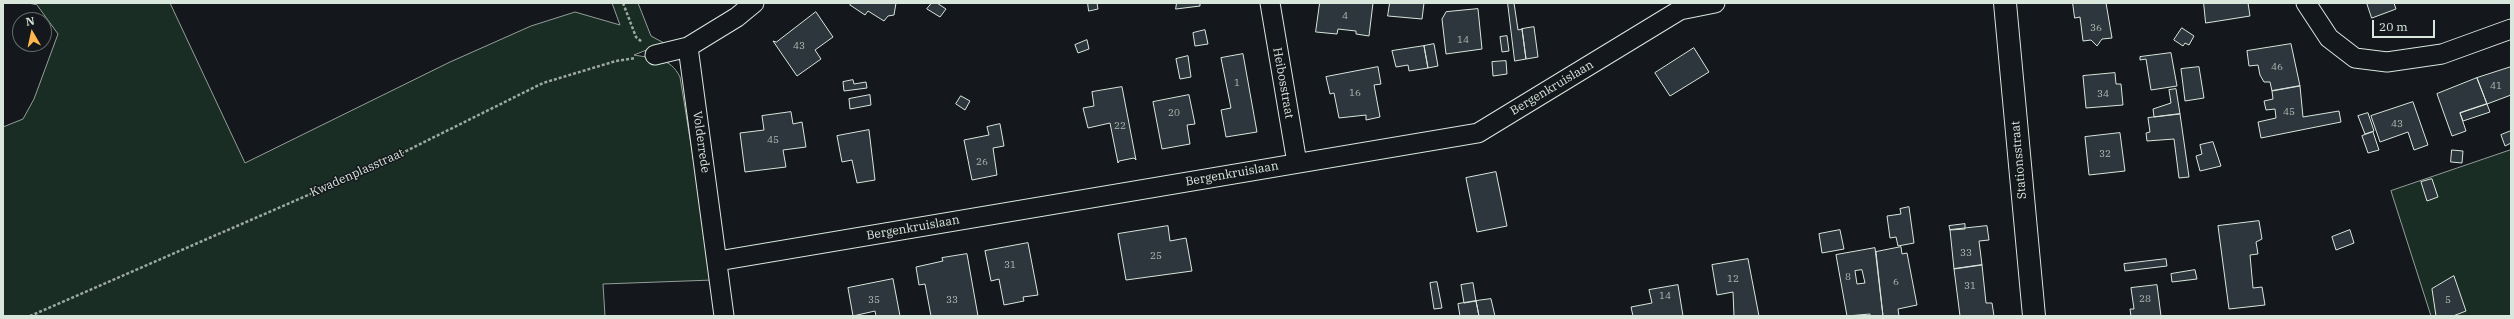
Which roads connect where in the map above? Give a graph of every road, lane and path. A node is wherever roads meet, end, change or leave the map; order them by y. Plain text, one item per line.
1 (623, 3) edge
2 (754, 3) edge
3 (1270, 3) edge
4 (1715, 3) edge
5 (2005, 3) edge
6 (2306, 3) edge
7 (2511, 29) edge
8 (688, 47) junction
9 (655, 55) junction
10 (1297, 163) junction
11 (718, 261) junction
12 (30, 316) edge
13 (724, 316) edge
14 (2034, 316) edge

1 - 9 path
2 - 8 street
3 - 10 street, Heibosstraat
4 - 10 street, Bergenkruislaan
5 - 14 street, Stationsstraat
6 - 7 street
8 - 9 street
8 - 11 street, Volderrede
9 - 12 path, Kwadenplasstraat
10 - 11 street, Bergenkruislaan
11 - 13 street, Volderrede

